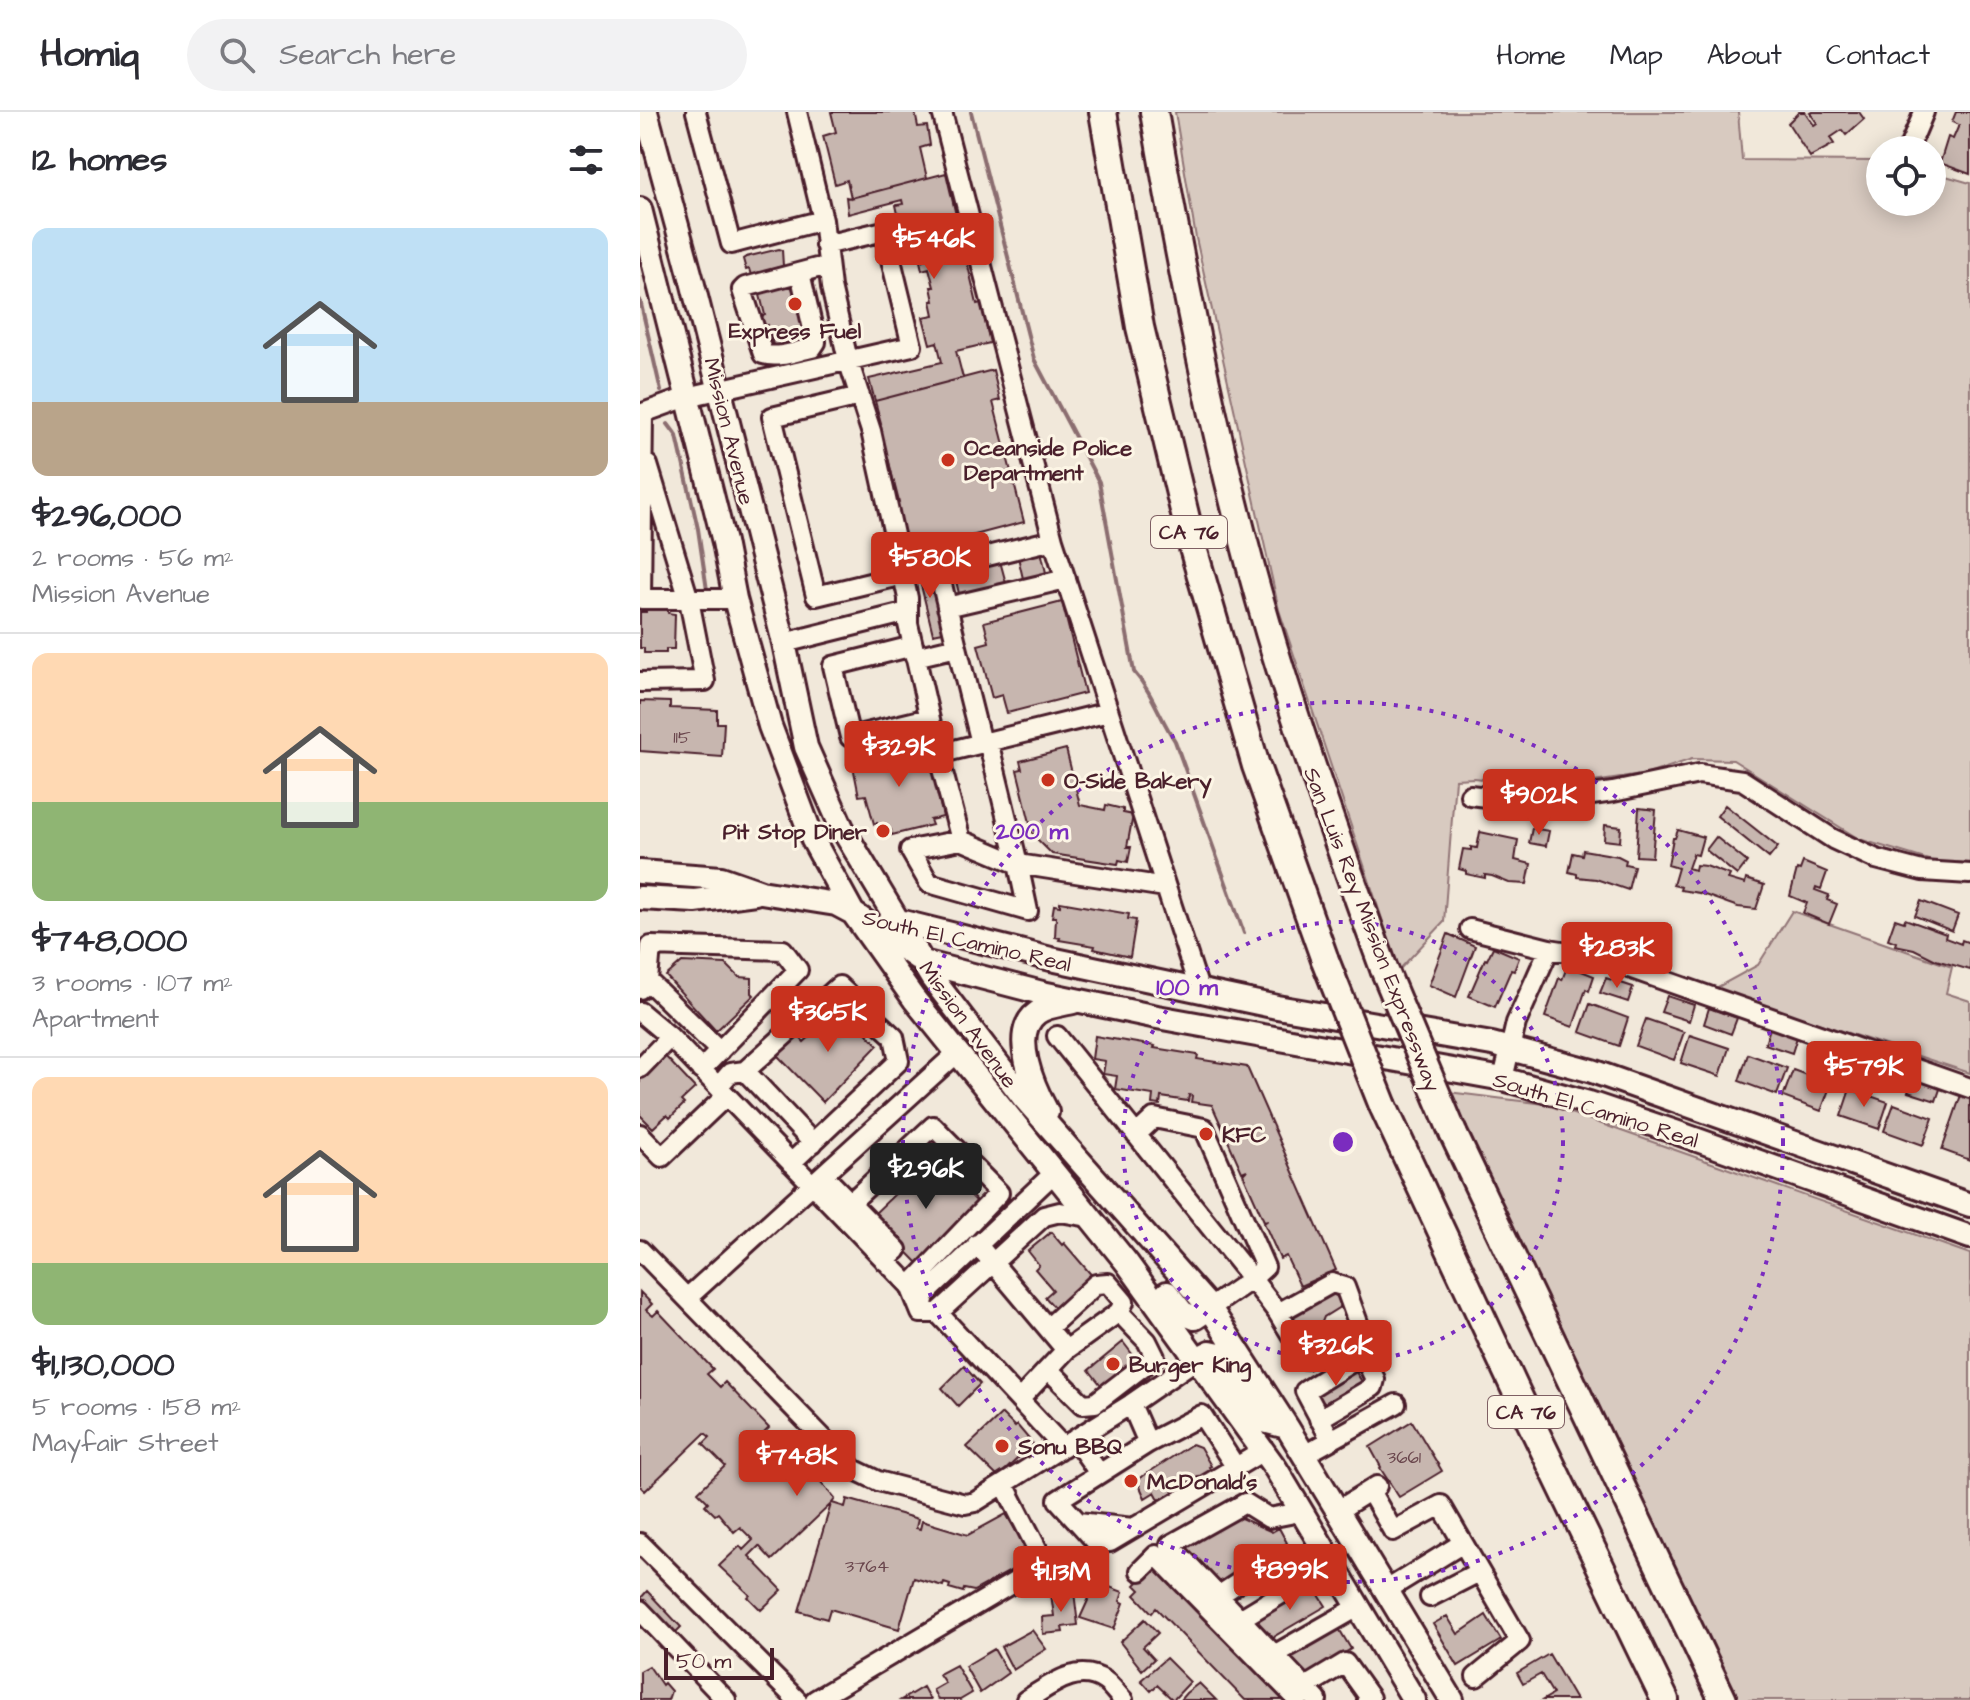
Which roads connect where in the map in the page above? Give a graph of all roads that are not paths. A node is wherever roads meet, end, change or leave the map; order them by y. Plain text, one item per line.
1 (646, 112) edge
2 (696, 112) edge
3 (797, 112) edge
4 (942, 112) edge
5 (1103, 112) edge
6 (1154, 112) edge
7 (1924, 112) edge
8 (1914, 136) edge
9 (640, 209) edge
10 (823, 220) junction
11 (825, 245) junction
12 (828, 265) junction
13 (800, 273) junction
14 (840, 323) junction
15 (814, 328) junction
16 (848, 360) junction
17 (719, 389) junction
18 (860, 396) junction
19 (687, 397) junction
20 (642, 446) junction
21 (1053, 540) junction
22 (903, 575) junction
23 (1066, 579) junction
24 (640, 599) edge
25 (735, 599) junction
26 (689, 600) junction
27 (947, 607) junction
28 (908, 612) junction
29 (784, 643) junction
30 (957, 647) junction
31 (914, 652) junction
32 (640, 682) edge
33 (1109, 712) junction
34 (929, 718) junction
35 (985, 742) junction
36 (938, 754) junction
37 (1470, 795) dead end
38 (961, 840) junction
39 (1018, 864) junction
40 (640, 872) edge
41 (1970, 874) edge
42 (706, 877) junction
43 (640, 885) edge
44 (1165, 887) junction
45 (761, 892) junction
46 (640, 898) edge
47 (853, 913) junction
48 (898, 920) junction
49 (1470, 929) dead end
50 (1549, 949) junction
51 (923, 962) junction
52 (644, 985) edge
53 (1199, 989) junction
54 (1079, 1001) junction
55 (641, 1015) edge
56 (1057, 1036) dead end
57 (670, 1037) junction
58 (1509, 1048) junction
59 (720, 1051) junction
60 (957, 1053) junction
61 (640, 1068) edge
62 (701, 1070) junction
63 (745, 1071) junction
64 (1503, 1079) junction
65 (1970, 1088) edge
66 (722, 1091) junction
67 (640, 1134) edge
68 (1136, 1135) junction
69 (1062, 1141) junction
70 (813, 1143) junction
71 (791, 1163) junction
72 (1053, 1174) junction
73 (818, 1180) junction
74 (850, 1203) junction
75 (1970, 1205) edge
76 (1089, 1217) junction
77 (1133, 1220) junction
78 (1970, 1237) edge
79 (977, 1244) junction
80 (640, 1250) edge
81 (885, 1261) junction
82 (993, 1262) junction
83 (1127, 1263) junction
84 (1252, 1279) junction
85 (910, 1286) junction
86 (687, 1298) junction
87 (1210, 1308) junction
88 (1119, 1312) junction
89 (929, 1313) junction
90 (1278, 1313) junction
91 (1048, 1328) junction
92 (1066, 1350) junction
93 (1198, 1358) junction
94 (1048, 1369) junction
95 (1019, 1400) junction
96 (1131, 1404) junction
97 (1396, 1404) dead end
98 (1319, 1419) dead end
99 (1287, 1427) junction
100 (1331, 1440) junction
101 (1069, 1443) junction
102 (1148, 1443) junction
103 (1263, 1451) junction
104 (1304, 1455) junction
105 (1235, 1466) junction
106 (1099, 1473) junction
107 (1004, 1484) junction
108 (1337, 1511) junction
109 (1300, 1512) junction
110 (640, 1543) edge
111 (1463, 1543) junction
112 (1331, 1562) junction
113 (1140, 1571) dead end
114 (1479, 1572) junction
115 (1385, 1591) junction
116 (1218, 1596) junction
117 (1430, 1597) dead end
118 (1358, 1607) junction
119 (640, 1610) edge
120 (1240, 1619) junction
121 (1413, 1636) junction
122 (1274, 1655) junction
123 (1476, 1677) dead end
124 (1307, 1696) edge
125 (726, 1700) edge
126 (797, 1700) edge
127 (815, 1700) edge
128 (1026, 1700) edge
129 (1123, 1700) edge
130 (1367, 1700) edge
131 (1414, 1700) edge
132 (1452, 1700) edge
133 (1665, 1700) edge
134 (1723, 1700) edge

1 - 17 main road, Mission Avenue
2 - 10 street
3 - 10 street
4 - 21 street
5 - 133 highway, CA 76, bridge
6 - 134 highway, San Luis Rey Mission Expressway / CA 76, bridge
7 - 8 street
9 - 19 main road, Mission Avenue
10 - 11 street
11 - 12 street
11 - 16 street
12 - 13 street
12 - 14 street
13 - 15 street
13 - 15 street
14 - 15 street
14 - 16 street
16 - 17 street
16 - 18 street
17 - 19 street
17 - 29 main road, Mission Avenue
18 - 22 street
18 - 22 street
19 - 20 street
19 - 25 main road, Mission Avenue
20 - 24 street
20 - 26 street
21 - 23 street
21 - 27 street
22 - 28 street
23 - 27 street
23 - 33 street
24 - 26 street
25 - 26 street
25 - 47 main road, Mission Avenue
26 - 32 street
27 - 30 street
28 - 29 street
28 - 31 street
29 - 48 main road, Mission Avenue
30 - 31 street
30 - 35 street
31 - 34 street
31 - 34 street
33 - 35 street
33 - 44 street
34 - 36 street
35 - 36 street
35 - 39 street
36 - 38 street
37 - 41 street
38 - 39 street
38 - 39 street
39 - 44 street
40 - 42 main road
42 - 43 main road
42 - 45 main road
44 - 53 street
45 - 46 main road
45 - 47 main road
47 - 48 main road, South El Camino Real
47 - 51 main road, South El Camino Real
47 - 60 main road, Mission Avenue
48 - 51 main road, Mission Avenue
48 - 53 main road, South El Camino Real
49 - 50 street
50 - 58 street
50 - 65 street
51 - 54 main road, South El Camino Real
51 - 69 main road, Mission Avenue
52 - 59 street
52 - 59 street
53 - 58 main road, South El Camino Real
54 - 64 main road, South El Camino Real
54 - 69 main road
55 - 57 street
56 - 68 street
57 - 61 street
57 - 62 street
58 - 64 street
58 - 75 main road, South El Camino Real
59 - 62 street
60 - 72 main road, Mission Avenue
60 - 73 street
62 - 66 street
63 - 66 street
63 - 70 street
63 - 70 street
64 - 78 main road, South El Camino Real
66 - 67 street
66 - 71 street
68 - 84 street
68 - 84 street
69 - 77 main road, Mission Avenue
70 - 71 street
71 - 73 street
72 - 76 main road, Mission Avenue
72 - 77 main road
72 - 79 street
73 - 74 street
73 - 81 street
73 - 86 street
74 - 81 street
74 - 85 street
76 - 82 street
76 - 83 main road, Mission Avenue
77 - 87 main road, Mission Avenue
79 - 82 street
79 - 89 street
80 - 86 street
81 - 85 street
82 - 89 street
82 - 91 street
83 - 87 main road
83 - 93 main road, Mission Avenue
84 - 87 street
84 - 90 street
85 - 89 street
86 - 107 street
87 - 99 main road, Mission Avenue
88 - 91 street
88 - 92 street
88 - 94 street
89 - 95 street
90 - 90 street
91 - 92 street
92 - 94 street
93 - 96 street
93 - 99 main road
93 - 103 main road, Mission Avenue
94 - 95 street
95 - 101 street
96 - 101 street
96 - 102 street
97 - 100 street
98 - 100 street
99 - 104 main road, Mission Avenue
100 - 104 street
101 - 106 street
101 - 107 street
102 - 105 street
102 - 106 street
103 - 105 street
103 - 109 main road, Mission Avenue
104 - 108 main road, Mission Avenue
105 - 106 street
107 - 127 street
108 - 111 street
108 - 115 main road, Mission Avenue
109 - 112 main road, Mission Avenue
109 - 116 street
110 - 126 street
111 - 114 street
111 - 115 street
112 - 115 main road
112 - 118 main road, Mission Avenue
113 - 124 street
114 - 117 street
114 - 123 street
115 - 121 main road, Mission Avenue
116 - 120 street
116 - 120 street
118 - 121 main road
118 - 122 street
118 - 131 main road, Mission Avenue
119 - 125 street
120 - 122 street
121 - 132 main road, Mission Avenue
122 - 124 street
124 - 130 street
128 - 129 street

